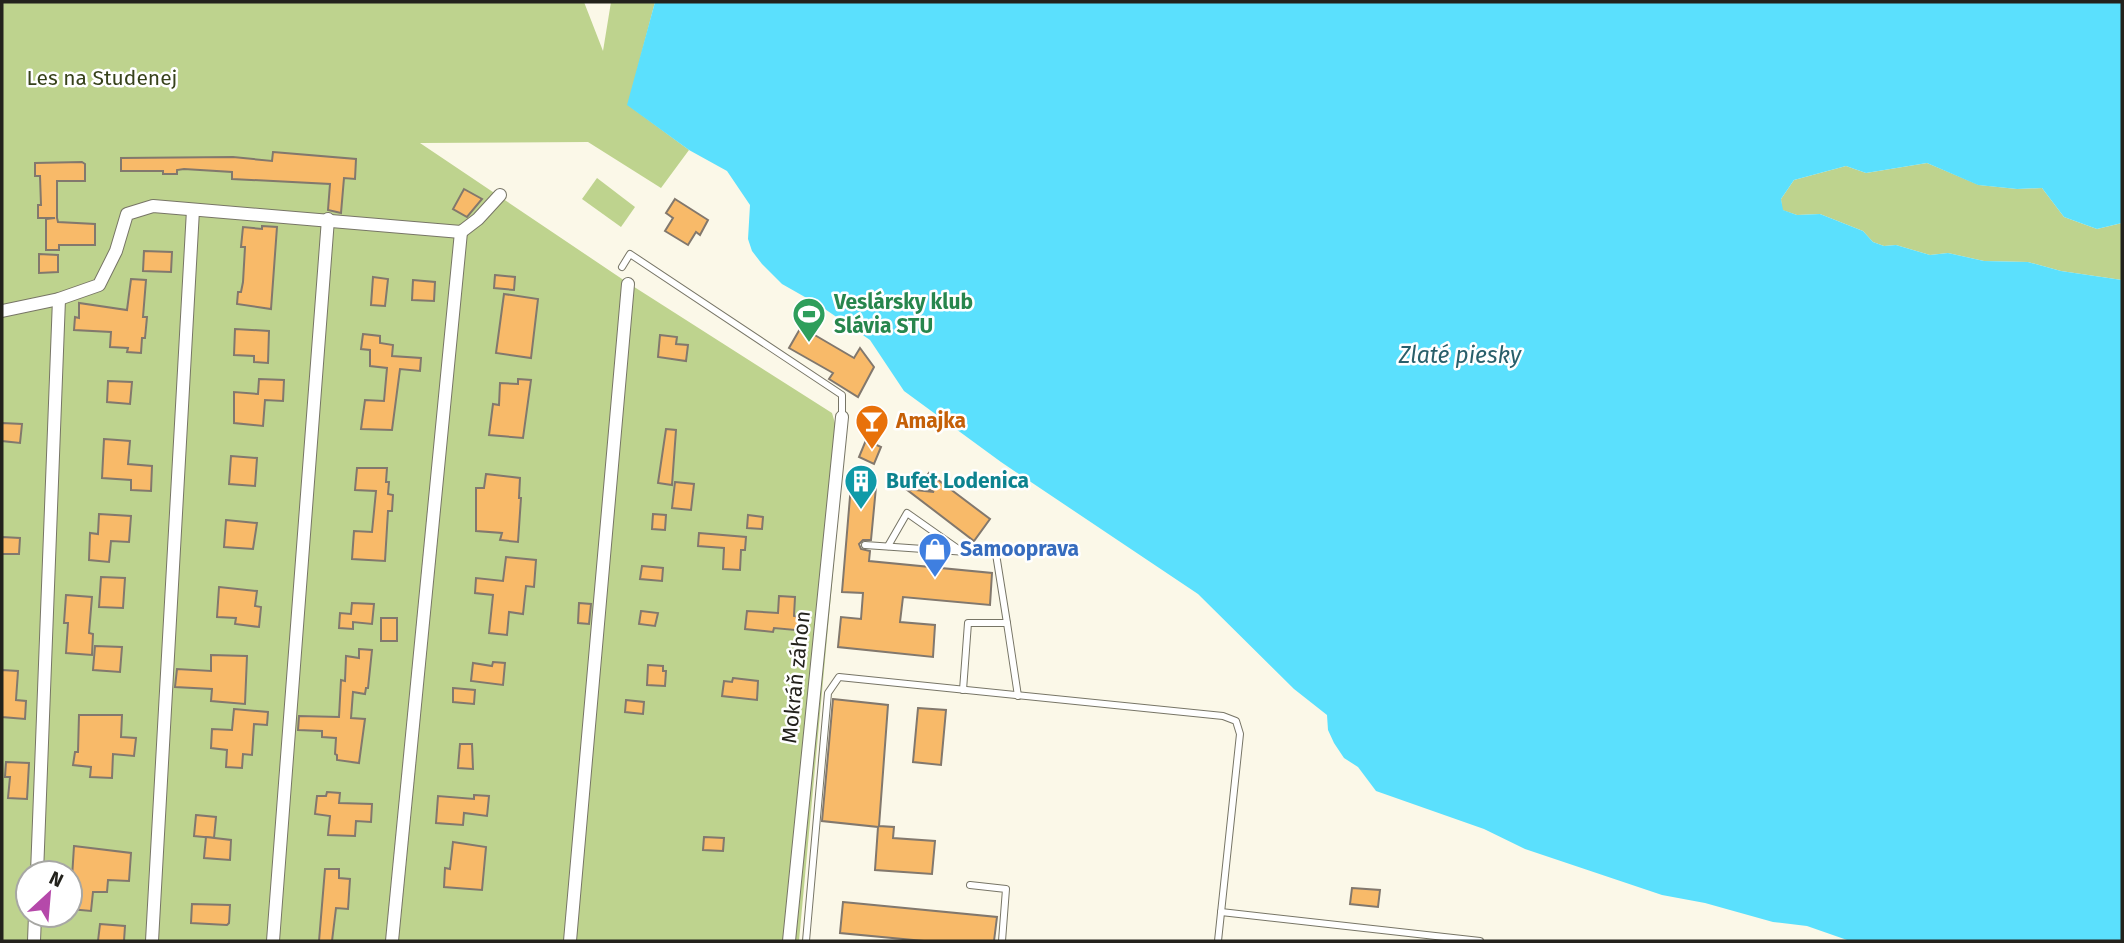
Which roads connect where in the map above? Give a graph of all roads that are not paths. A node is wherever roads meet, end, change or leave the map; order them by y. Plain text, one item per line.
1 (500, 195) dead end
2 (193, 210) junction
3 (328, 219) junction
4 (461, 232) junction
5 (622, 267) dead end
6 (628, 284) dead end
7 (59, 299) junction
8 (2, 311) edge
9 (842, 417) joint
10 (864, 545) dead end
11 (888, 546) junction
12 (962, 552) junction
13 (1007, 622) junction
14 (963, 690) junction
15 (1018, 696) junction
16 (38, 859) edge
17 (970, 885) dead end
18 (1221, 912) junction
19 (152, 941) edge
20 (273, 941) edge
21 (392, 941) edge
22 (570, 941) edge
23 (789, 941) edge
24 (806, 941) edge
25 (1002, 941) edge
26 (1217, 941) edge
27 (1480, 941) edge

1 - 4 street
2 - 3 street
2 - 7 street
2 - 19 street
3 - 4 street
3 - 20 street
4 - 21 street
5 - 9 lane
6 - 22 street
7 - 8 street
7 - 16 street
9 - 23 street, Mokráň záhon
10 - 11 lane
11 - 12 lane
11 - 12 lane
12 - 13 lane
13 - 14 lane
13 - 15 lane
14 - 15 lane
14 - 24 lane
15 - 18 lane
17 - 25 lane
18 - 26 lane
18 - 27 lane

